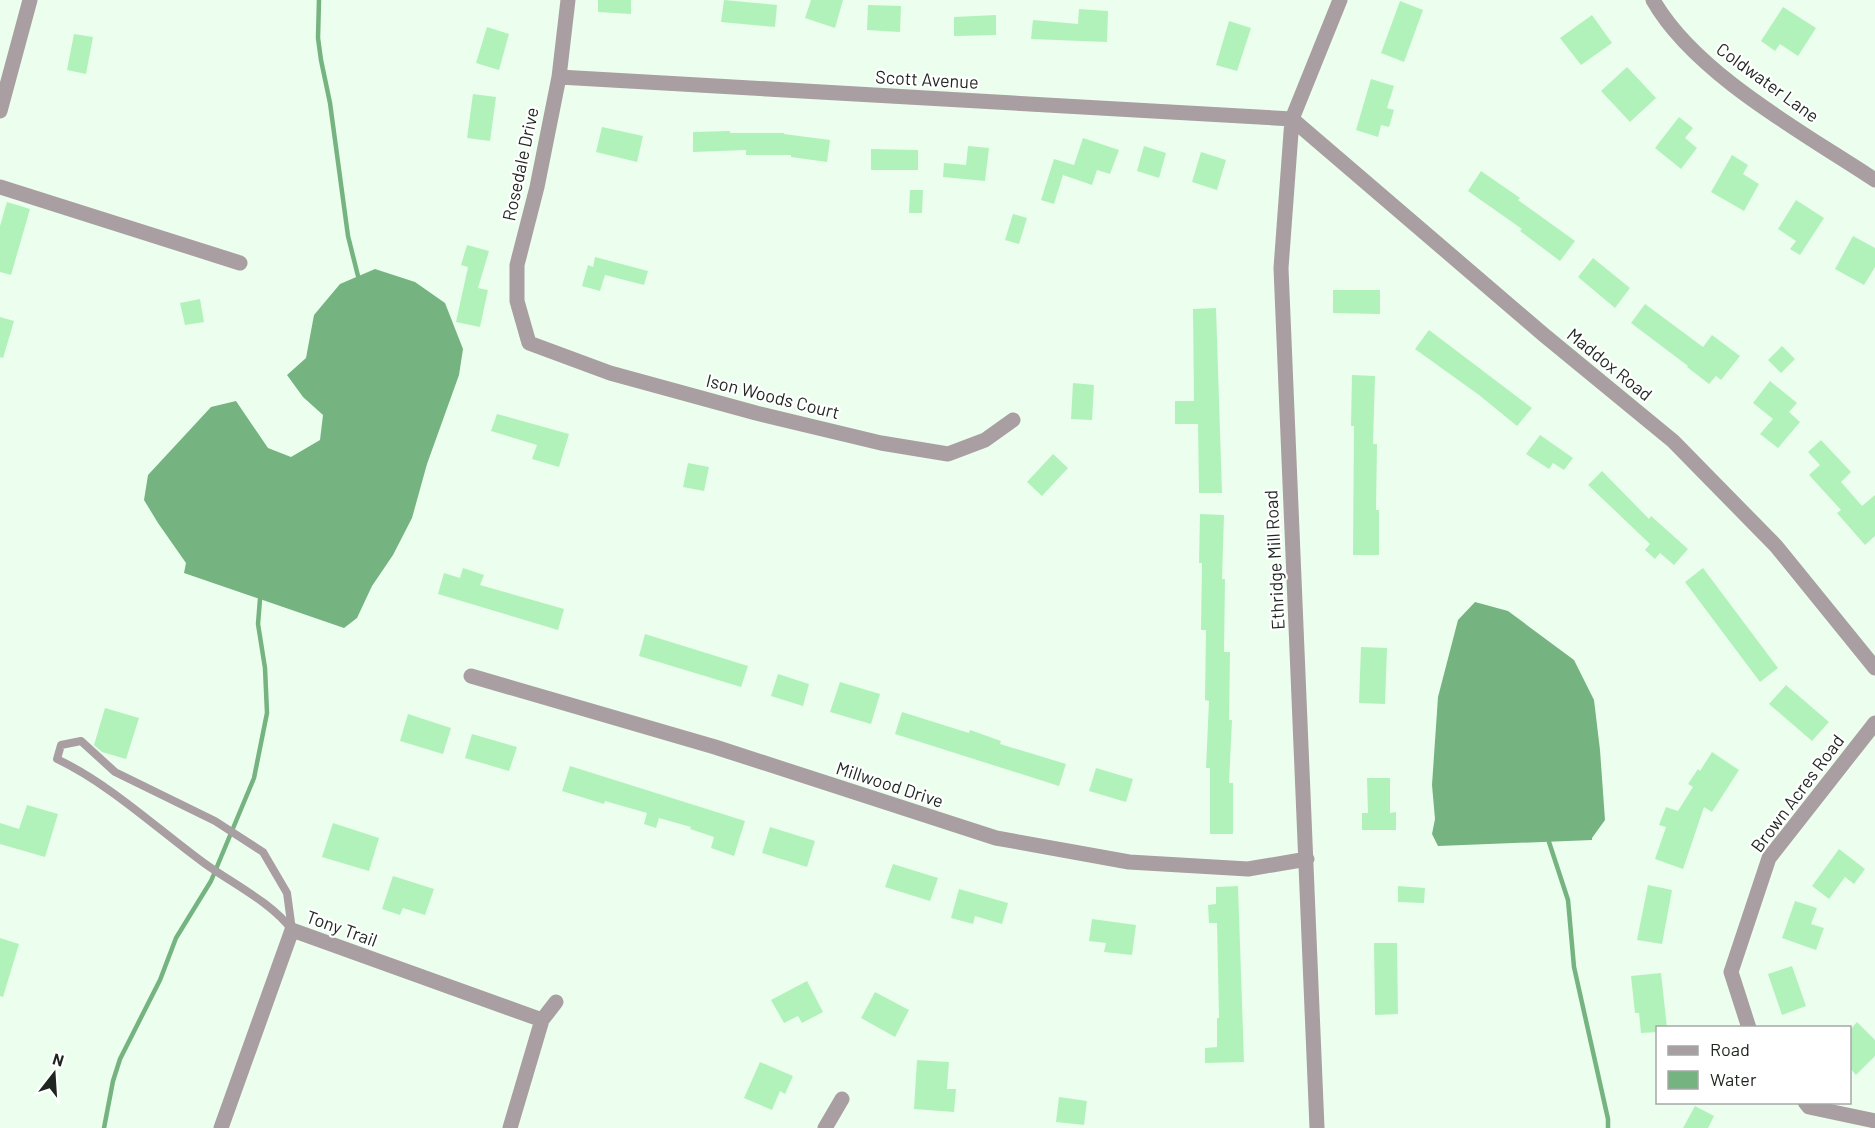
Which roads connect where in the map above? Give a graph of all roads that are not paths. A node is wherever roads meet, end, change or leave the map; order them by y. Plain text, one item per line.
1 (30, 0) edge
2 (568, 0) edge
3 (1340, 0) edge
4 (1653, 0) edge
5 (559, 77) junction
6 (0, 111) edge
7 (1293, 119) junction
8 (1875, 180) edge
9 (0, 187) edge
10 (240, 262) dead end
11 (527, 336) joint
12 (1012, 420) dead end
13 (1875, 668) edge
14 (471, 676) dead end
15 (1875, 723) edge
16 (1307, 859) junction
17 (292, 930) junction
18 (556, 1002) dead end
19 (542, 1020) junction
20 (1748, 1026) edge
21 (842, 1099) dead end
22 (1807, 1104) edge
23 (1875, 1121) edge
24 (221, 1128) edge
25 (510, 1128) edge
26 (825, 1128) edge
27 (1317, 1128) edge

1 - 6 street
2 - 5 street, Rosedale Drive
3 - 7 street, Ethridge Mill Road
4 - 8 street, Coldwater Lane
5 - 7 street, Scott Avenue
5 - 11 street, Rosedale Drive
7 - 13 street, Maddox Road
7 - 16 street, Ethridge Mill Road
9 - 10 street
11 - 12 street, Ison Woods Court
14 - 16 street, Millwood Drive
15 - 20 street, Brown Acres Road
16 - 27 street, Ethridge Mill Road
17 - 17 lane
17 - 19 street, Tony Trail
17 - 24 street, Tony Trail
18 - 19 street
19 - 25 street
21 - 26 street
22 - 23 street

